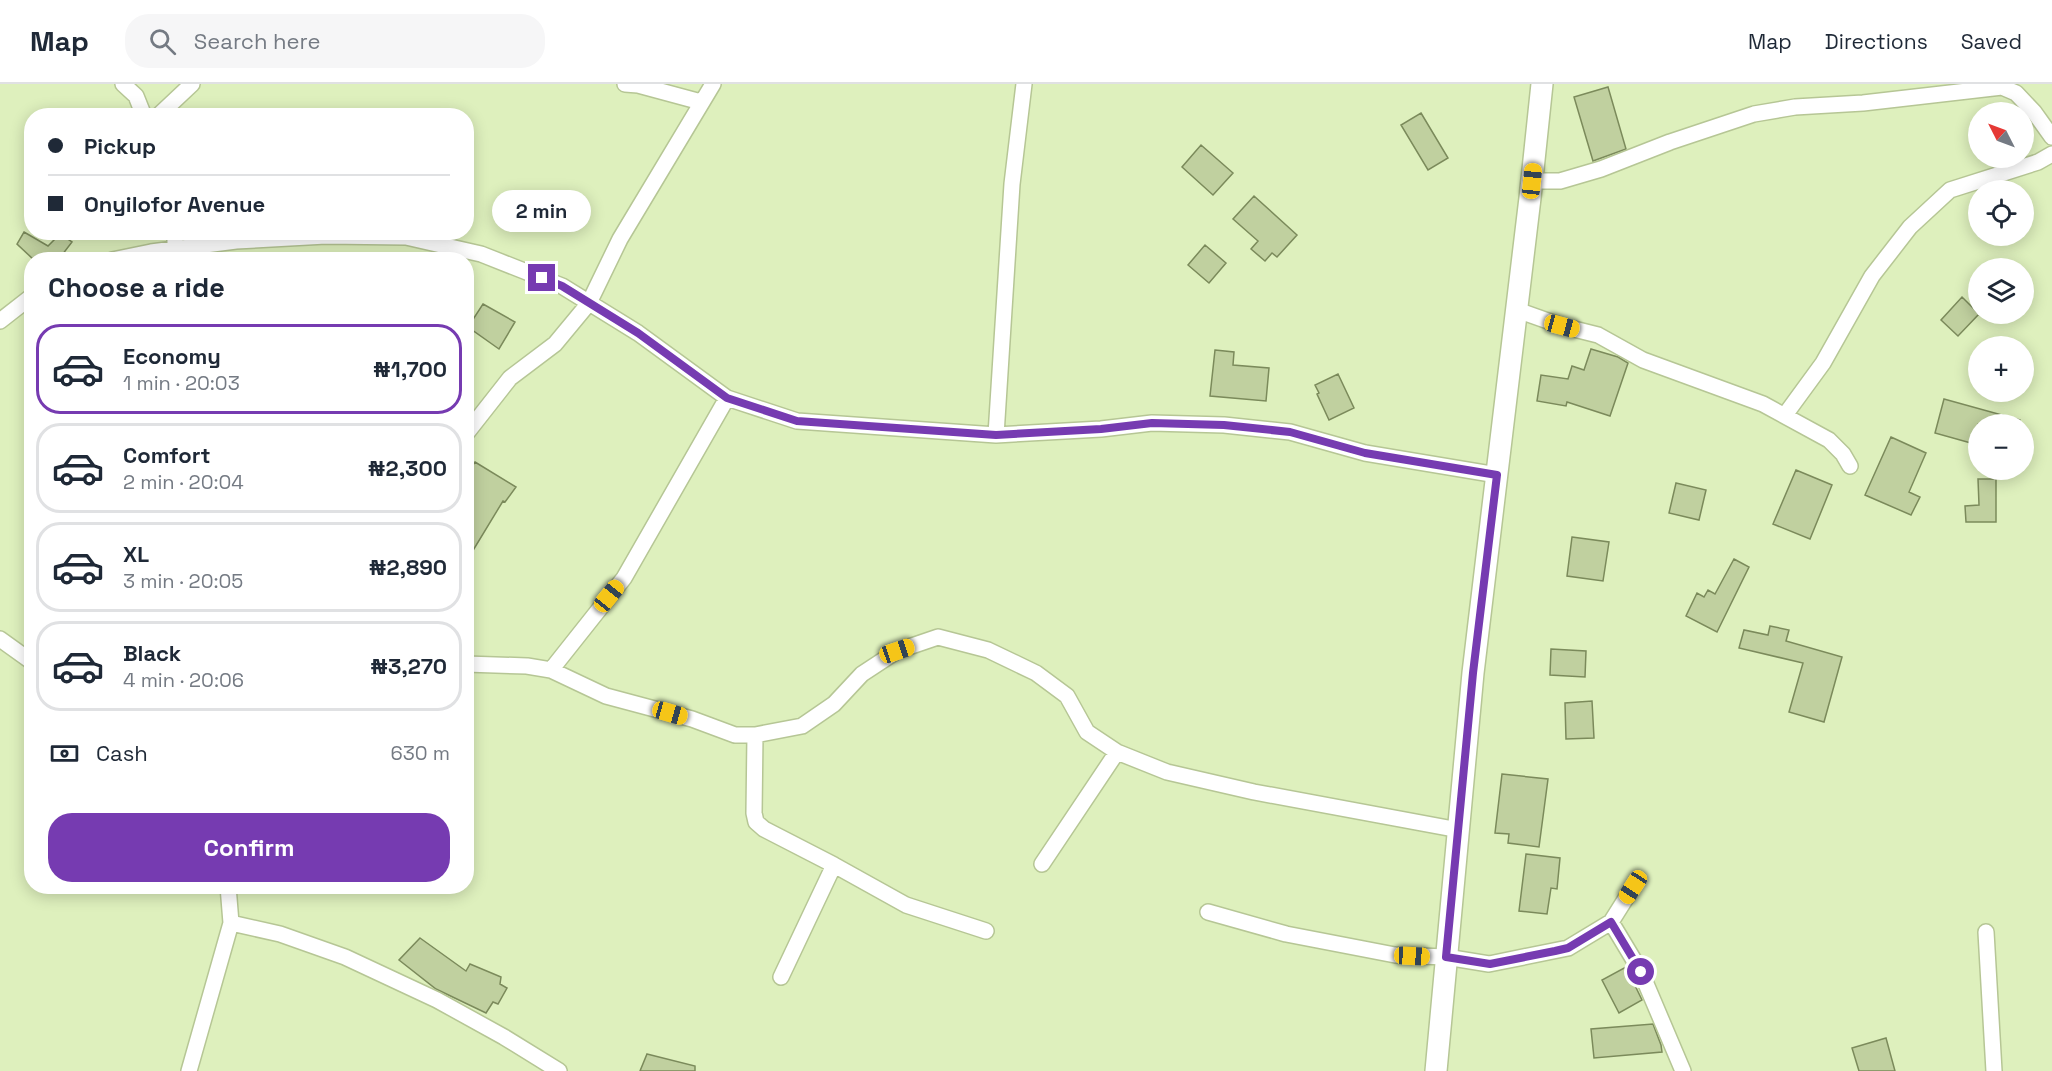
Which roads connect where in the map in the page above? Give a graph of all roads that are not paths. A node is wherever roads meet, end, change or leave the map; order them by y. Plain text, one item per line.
1 (123, 84) edge
2 (192, 84) edge
3 (625, 84) edge
4 (713, 84) edge
5 (1024, 84) edge
6 (1542, 84) edge
7 (2020, 88) edge
8 (1932, 90) edge
9 (701, 102) junction
10 (141, 108) edge
11 (166, 108) edge
12 (2052, 137) edge
13 (2052, 154) edge
14 (1532, 181) junction
15 (254, 240) edge
16 (419, 240) edge
17 (184, 252) edge
18 (472, 252) edge
19 (474, 252) edge
20 (24, 302) edge
21 (589, 303) junction
22 (1517, 310) junction
23 (0, 321) edge
24 (727, 398) junction
25 (1785, 415) junction
26 (474, 424) edge
27 (996, 435) junction
28 (1850, 466) dead end
29 (1497, 475) junction
30 (0, 639) edge
31 (24, 656) edge
32 (474, 664) edge
33 (551, 670) junction
34 (755, 735) junction
35 (1117, 752) junction
36 (1458, 830) junction
37 (1042, 864) dead end
38 (834, 865) junction
39 (1633, 887) dead end
40 (229, 894) edge
41 (1208, 912) dead end
42 (1611, 922) junction
43 (231, 923) junction
44 (986, 931) dead end
45 (1986, 932) dead end
46 (1446, 957) junction
47 (781, 977) dead end
48 (189, 1071) edge
49 (559, 1071) edge
50 (1436, 1071) edge
51 (1683, 1071) edge
52 (1994, 1071) edge

1 - 10 street
2 - 11 street
3 - 9 street
4 - 9 street
5 - 27 street
6 - 14 main road
7 - 8 street
7 - 12 street
8 - 14 street
9 - 21 street
13 - 25 street
14 - 22 main road
15 - 17 street
16 - 18 street
19 - 21 street
20 - 23 street
21 - 24 street
21 - 26 street
22 - 25 street
22 - 29 main road
24 - 27 street
24 - 33 street
25 - 28 street
27 - 29 street
29 - 36 main road
30 - 31 street
32 - 33 street
33 - 34 street
34 - 35 street
34 - 38 street
35 - 36 street
35 - 37 street
36 - 46 main road
38 - 44 street
38 - 47 street
39 - 42 street
40 - 43 street
41 - 46 street
42 - 46 street
42 - 51 street
43 - 48 street
43 - 49 street
45 - 52 street
46 - 50 main road

